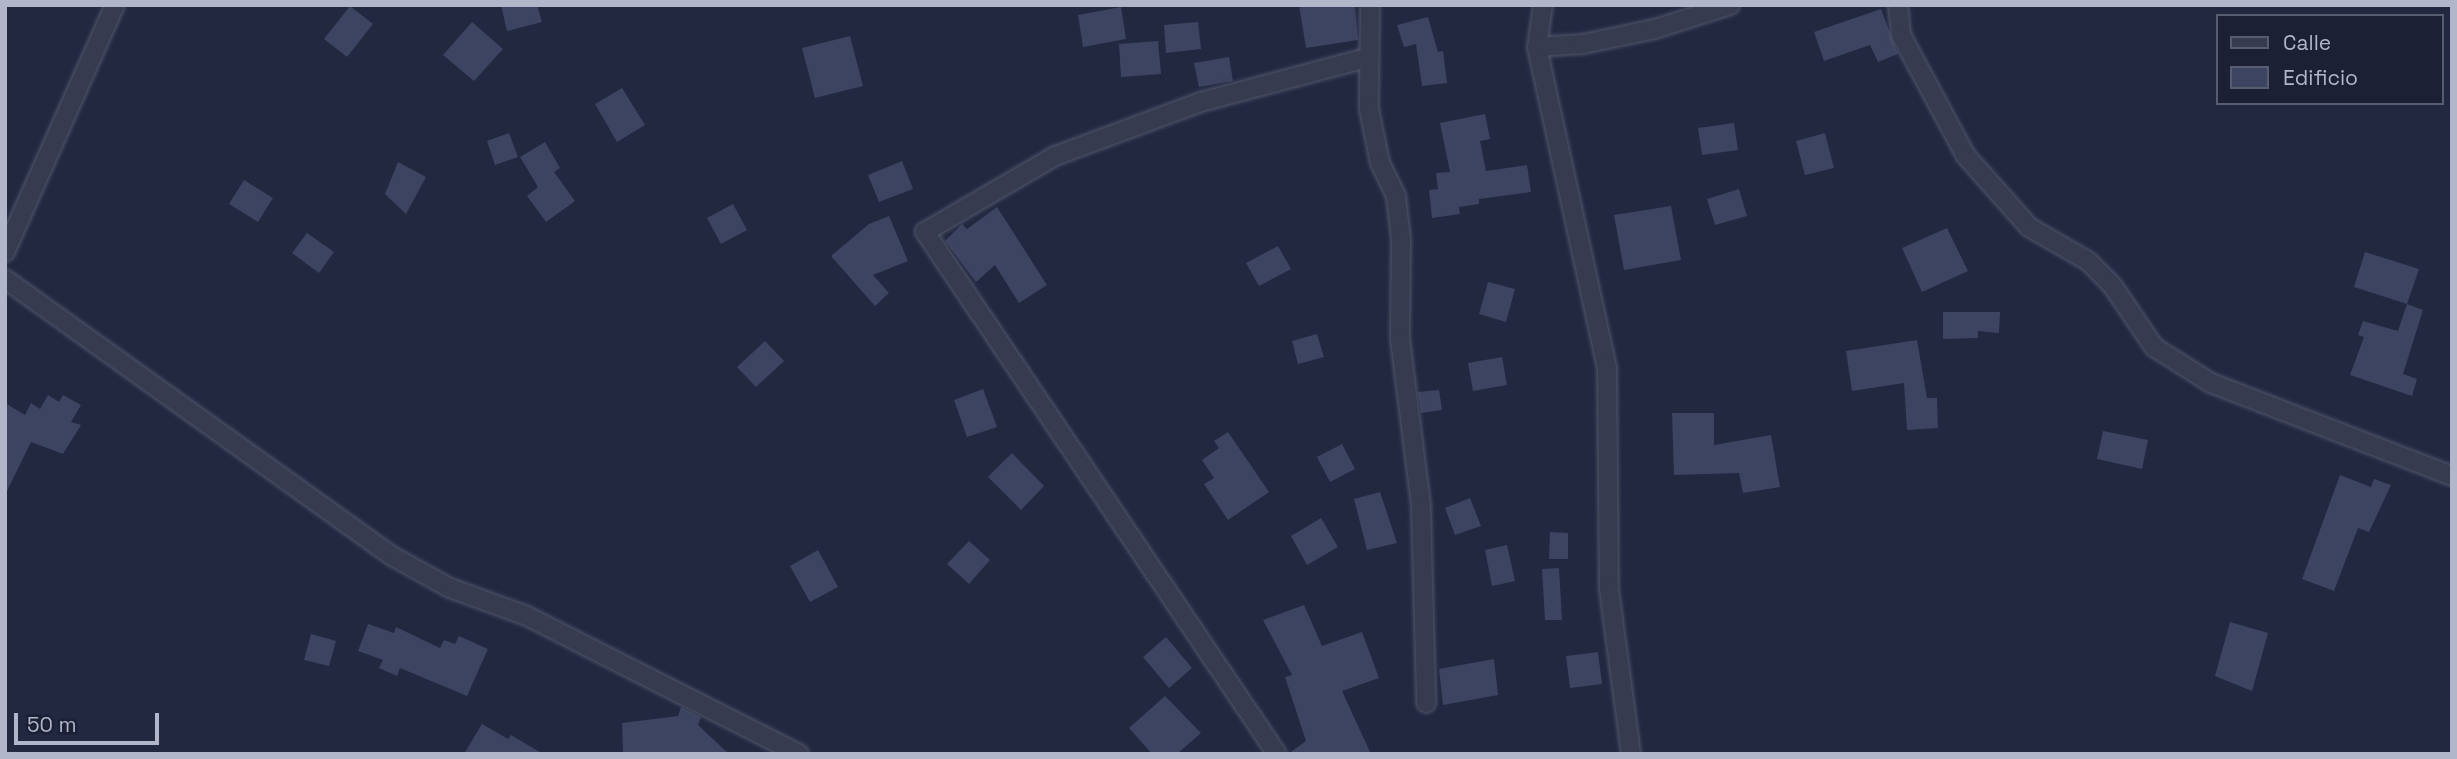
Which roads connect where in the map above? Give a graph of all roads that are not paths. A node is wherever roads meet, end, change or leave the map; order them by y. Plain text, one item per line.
1 (116, 5) edge
2 (1370, 5) edge
3 (1543, 5) edge
4 (1730, 5) edge
5 (1898, 5) edge
6 (1537, 47) junction
7 (1366, 58) junction
8 (5, 252) edge
9 (5, 279) edge
10 (2452, 476) edge
11 (1426, 703) dead end
12 (799, 754) edge
13 (1277, 754) edge
14 (1632, 754) edge

1 - 8 street
2 - 7 street
3 - 6 street
4 - 6 street
5 - 10 street
6 - 14 street
7 - 11 street
7 - 13 street
9 - 12 street

